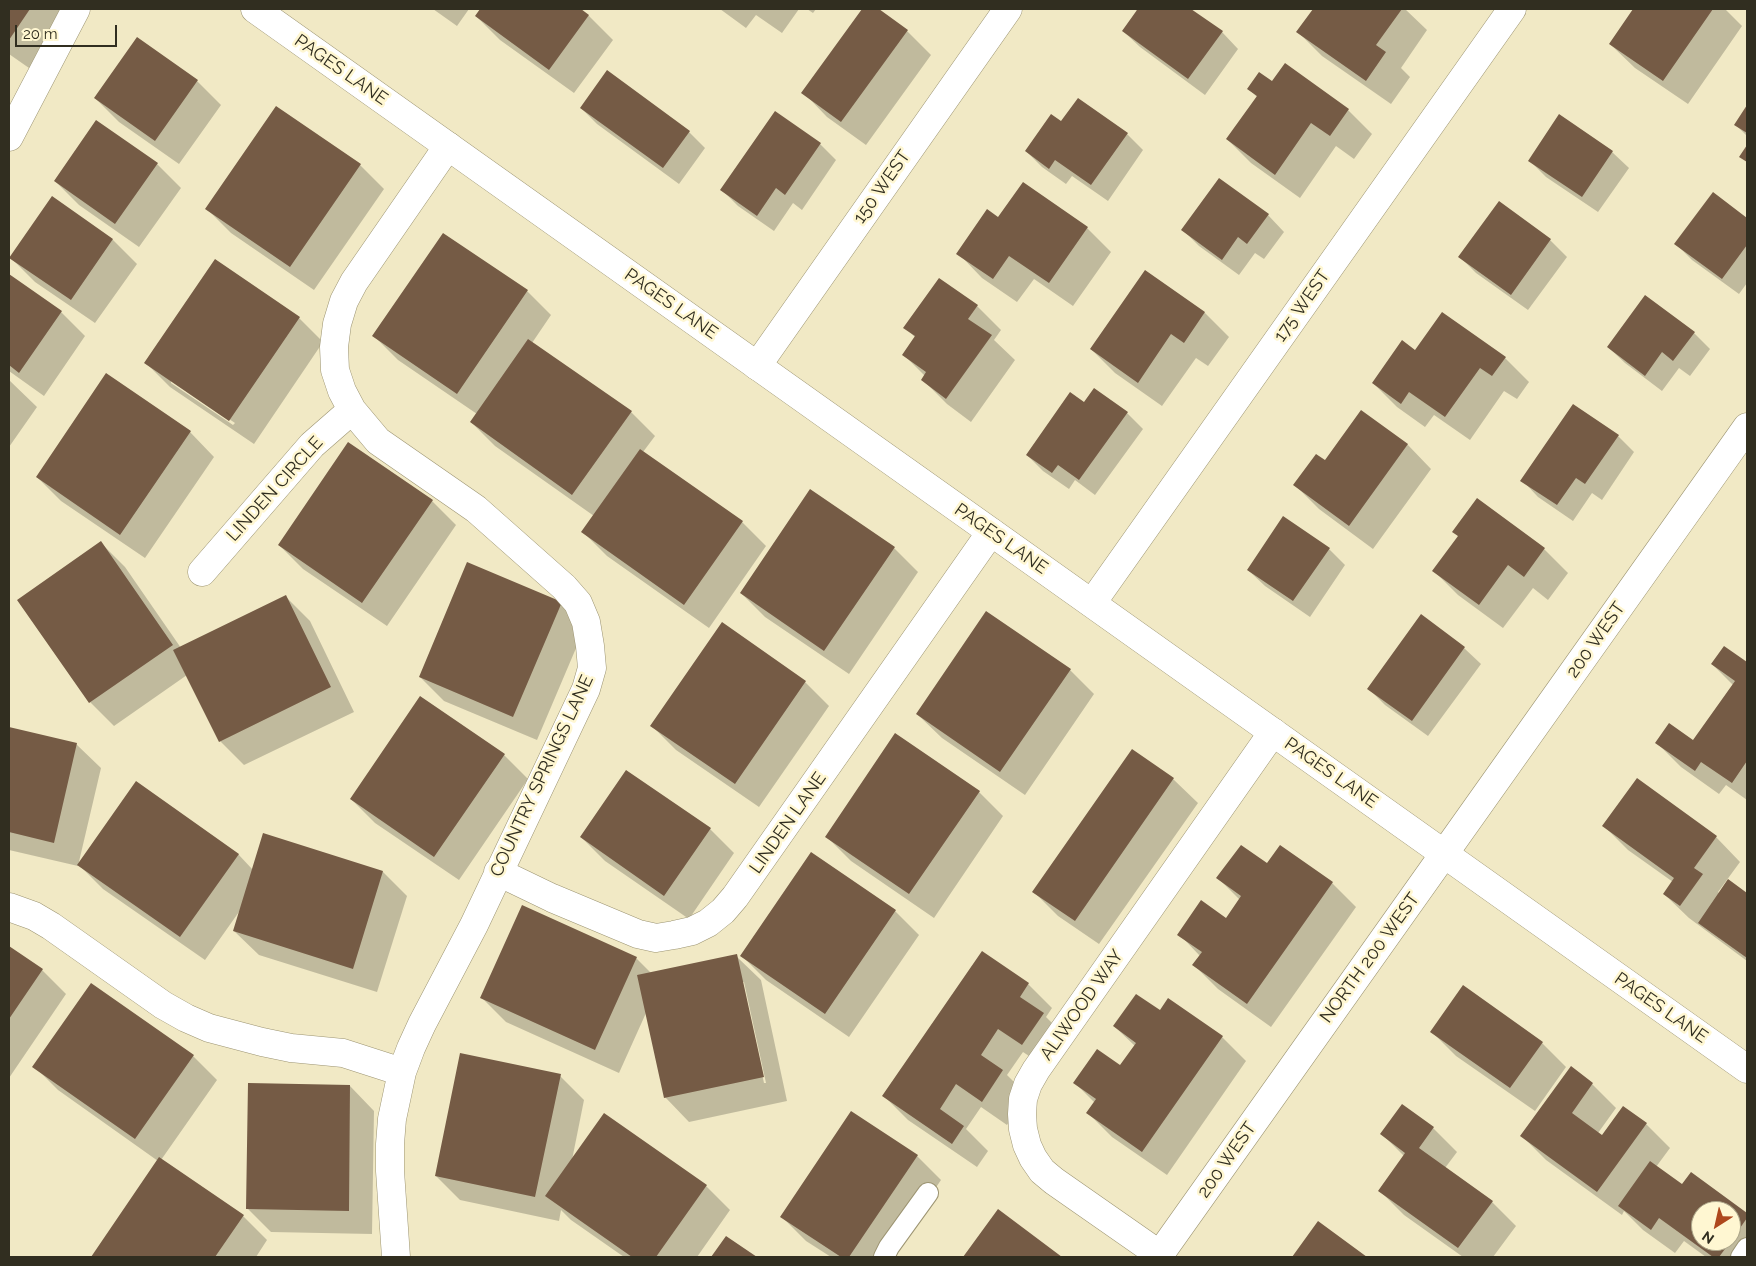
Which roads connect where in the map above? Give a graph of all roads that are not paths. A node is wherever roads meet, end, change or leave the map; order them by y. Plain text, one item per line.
1 (76, 9) edge
2 (255, 9) edge
3 (1008, 9) edge
4 (1512, 9) edge
5 (11, 129) edge
6 (448, 146) junction
7 (757, 366) junction
8 (352, 410) junction
9 (1747, 427) edge
10 (991, 532) junction
11 (202, 572) dead end
12 (1092, 603) junction
13 (1273, 732) junction
14 (1445, 854) junction
15 (498, 872) junction
16 (9, 907) edge
17 (1296, 1062) joint
18 (1747, 1069) edge
19 (402, 1072) junction
20 (928, 1193) dead end
21 (1747, 1248) edge
22 (1159, 1256) edge
23 (396, 1257) edge
24 (884, 1257) edge
25 (1740, 1257) edge

1 - 5 street
2 - 6 street, PAGES LANE
3 - 7 street, 150 WEST
4 - 12 street, 175 WEST
6 - 7 street, PAGES LANE
6 - 8 street, COUNTRY SPRINGS LANE
7 - 10 street, PAGES LANE
8 - 11 street, LINDEN CIRCLE
8 - 15 street, COUNTRY SPRINGS LANE
9 - 14 street, 200 WEST
10 - 12 street, PAGES LANE
10 - 15 street, LINDEN LANE
12 - 13 street, PAGES LANE
13 - 14 street, PAGES LANE
13 - 22 street, ALIWOOD WAY
14 - 17 street, NORTH 200 WEST
14 - 18 street, PAGES LANE
15 - 19 street, COUNTRY SPRINGS LANE
16 - 19 street
17 - 22 street, 200 WEST
19 - 23 street, COUNTRY SPRINGS LANE
20 - 24 lane
21 - 25 lane

